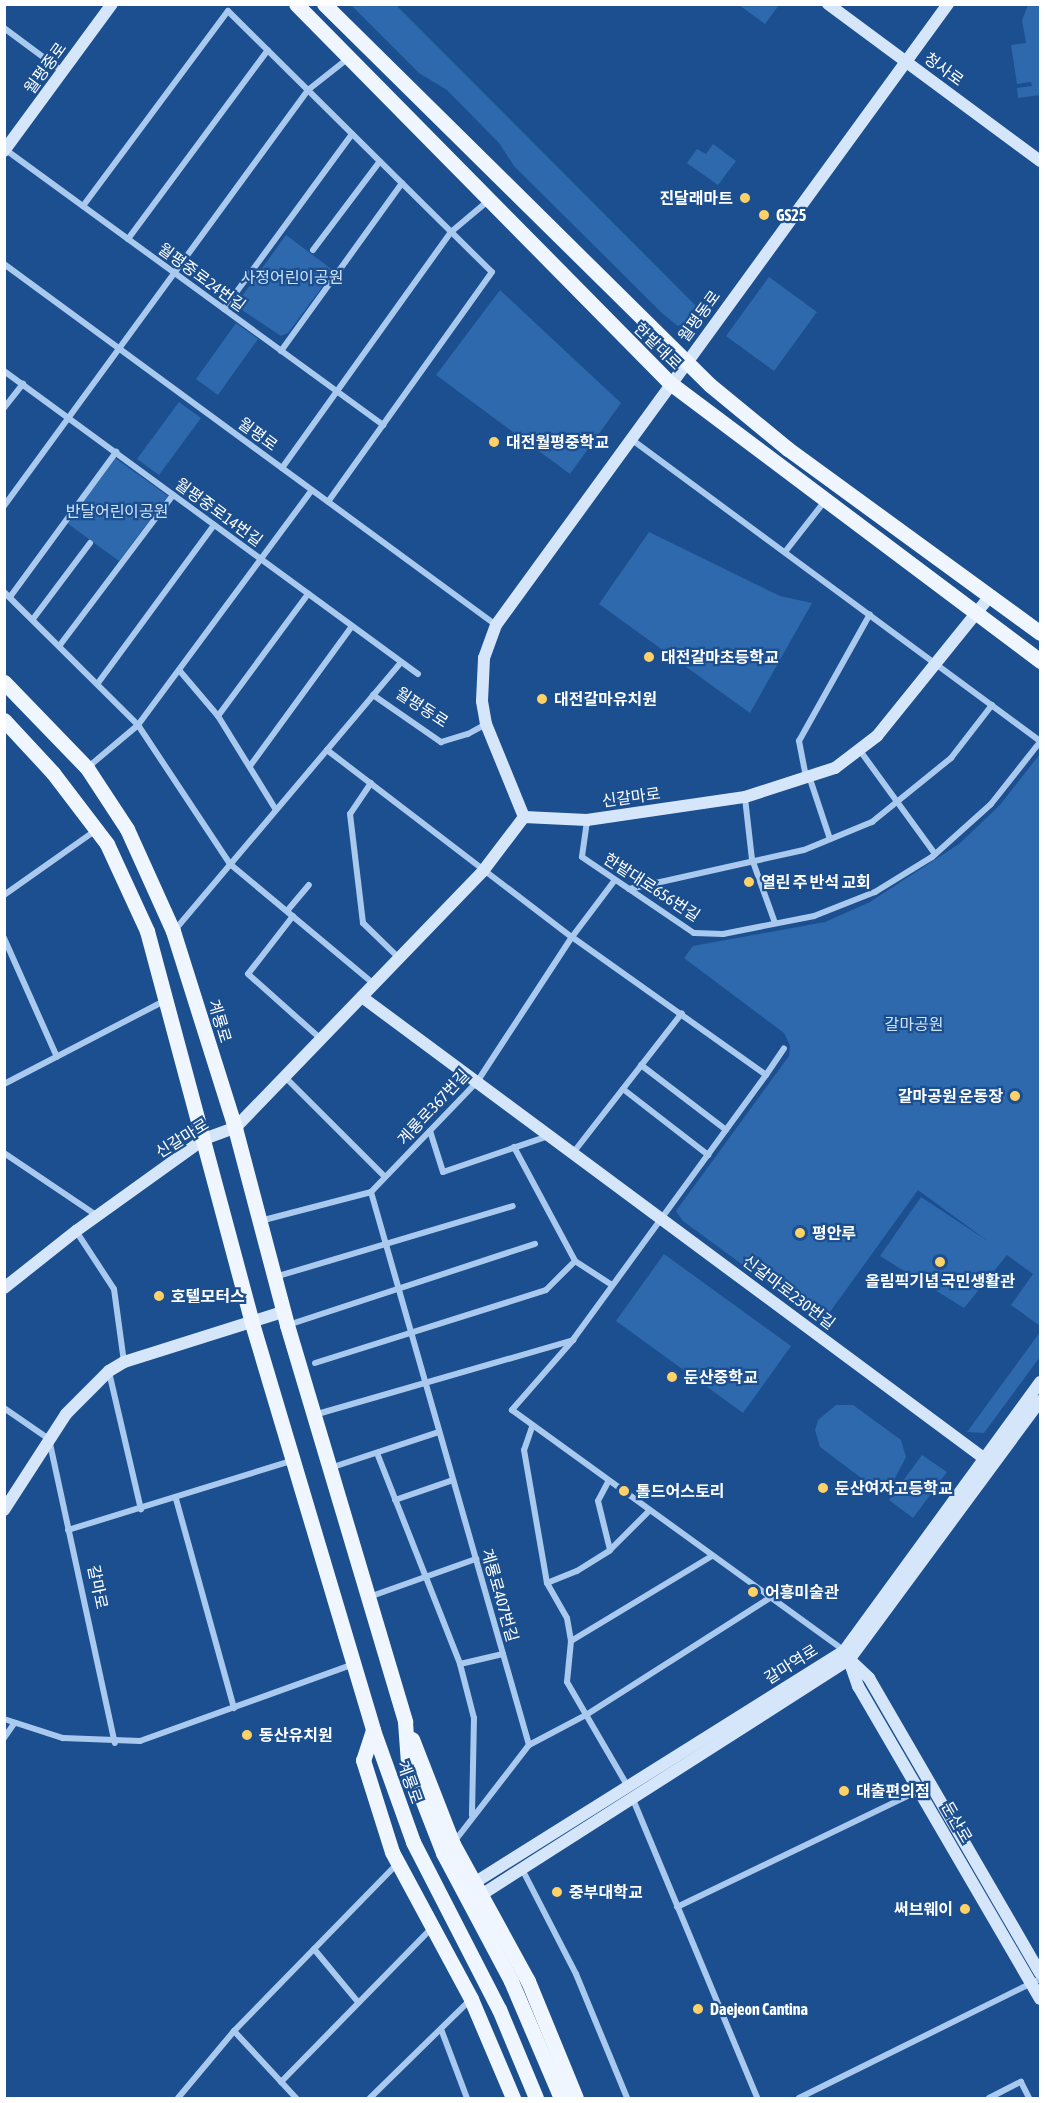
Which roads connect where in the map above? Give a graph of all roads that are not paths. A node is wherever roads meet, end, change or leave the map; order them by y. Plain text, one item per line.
1 (112, 4) edge
2 (296, 4) edge
3 (324, 4) edge
4 (828, 4) edge
5 (948, 4) edge
6 (4, 28) edge
7 (268, 50) junction
8 (350, 57) junction
9 (905, 62) junction
10 (63, 72) junction
11 (308, 90) junction
12 (352, 134) junction
13 (5, 151) edge
14 (380, 161) junction
15 (1041, 161) edge
16 (402, 183) junction
17 (491, 199) junction
18 (83, 206) junction
19 (451, 232) junction
20 (128, 239) junction
21 (313, 250) dead end
22 (4, 264) edge
23 (174, 273) junction
24 (224, 309) junction
25 (119, 348) junction
26 (281, 351) junction
27 (687, 362) junction
28 (4, 371) edge
29 (670, 383) junction
30 (23, 384) junction
31 (337, 392) junction
32 (4, 408) edge
33 (69, 418) junction
34 (382, 425) junction
35 (631, 439) junction
36 (116, 452) junction
37 (282, 468) junction
38 (312, 490) junction
39 (173, 495) junction
40 (328, 502) junction
41 (824, 502) junction
42 (4, 506) edge
43 (214, 525) junction
44 (90, 543) dead end
45 (785, 552) junction
46 (261, 559) junction
47 (308, 594) junction
48 (7, 595) edge
49 (990, 596) junction
50 (975, 613) junction
51 (870, 614) junction
52 (33, 619) junction
53 (496, 625) junction
54 (352, 626) junction
55 (1041, 633) edge
56 (60, 645) junction
57 (1041, 661) edge
58 (401, 662) junction
59 (936, 663) junction
60 (179, 670) junction
61 (418, 674) dead end
62 (4, 682) edge
63 (98, 683) junction
64 (373, 695) junction
65 (992, 705) junction
66 (218, 716) junction
67 (4, 720) edge
68 (486, 724) junction
69 (138, 725) junction
70 (1041, 742) edge
71 (327, 750) junction
72 (861, 752) junction
73 (250, 766) junction
74 (87, 768) junction
75 (808, 779) junction
76 (371, 783) junction
77 (745, 797) junction
78 (897, 805) junction
79 (276, 810) junction
80 (524, 818) junction
81 (587, 820) junction
82 (97, 830) junction
83 (830, 839) junction
84 (935, 854) junction
85 (752, 859) junction
86 (230, 864) junction
87 (483, 871) junction
88 (615, 880) junction
89 (309, 885) dead end
90 (629, 889) junction
91 (4, 895) edge
92 (287, 911) junction
93 (293, 916) junction
94 (775, 923) junction
95 (173, 931) junction
96 (572, 937) junction
97 (4, 938) edge
98 (399, 958) junction
99 (374, 984) junction
100 (362, 997) junction
101 (166, 1000) junction
102 (682, 1013) junction
103 (322, 1040) junction
104 (784, 1048) dead end
105 (57, 1057) junction
106 (641, 1065) junction
107 (766, 1075) junction
108 (286, 1078) junction
109 (477, 1082) junction
110 (4, 1084) edge
111 (622, 1089) junction
112 (235, 1128) junction
113 (726, 1130) junction
114 (430, 1131) junction
115 (549, 1136) junction
116 (204, 1139) junction
117 (514, 1147) junction
118 (4, 1153) edge
119 (573, 1153) junction
120 (708, 1155) junction
121 (385, 1177) junction
122 (371, 1192) junction
123 (513, 1206) dead end
124 (97, 1216) junction
125 (662, 1218) junction
126 (258, 1221) junction
127 (76, 1231) junction
128 (385, 1242) junction
129 (535, 1244) dead end
130 (575, 1261) junction
131 (274, 1277) junction
132 (612, 1285) junction
133 (4, 1288) edge
134 (399, 1289) junction
135 (285, 1318) junction
136 (251, 1320) junction
137 (411, 1332) junction
138 (573, 1340) junction
139 (124, 1362) junction
140 (315, 1363) dead end
141 (109, 1371) junction
142 (425, 1381) junction
143 (1041, 1382) edge
144 (1041, 1401) edge
145 (4, 1408) edge
146 (313, 1415) junction
147 (532, 1427) junction
148 (439, 1432) junction
149 (49, 1438) junction
150 (376, 1454) junction
151 (984, 1459) junction
152 (292, 1461) junction
153 (329, 1468) junction
154 (453, 1480) junction
155 (608, 1482) junction
156 (176, 1499) junction
157 (395, 1500) junction
158 (141, 1509) junction
159 (4, 1510) edge
160 (649, 1511) junction
161 (68, 1530) junction
162 (610, 1550) junction
163 (712, 1556) junction
164 (476, 1559) junction
165 (424, 1576) junction
166 (548, 1583) junction
167 (368, 1597) junction
168 (770, 1598) junction
169 (571, 1641) junction
170 (503, 1654) junction
171 (847, 1655) junction
172 (355, 1664) junction
173 (460, 1664) junction
174 (234, 1708) junction
175 (586, 1714) junction
176 (4, 1719) edge
177 (405, 1722) junction
178 (13, 1725) junction
179 (373, 1730) junction
180 (4, 1738) edge
181 (115, 1743) junction
182 (529, 1745) junction
183 (920, 1790) junction
184 (630, 1792) junction
185 (471, 1815) junction
186 (453, 1844) junction
187 (397, 1864) junction
188 (522, 1869) junction
189 (477, 1889) junction
190 (677, 1907) junction
191 (432, 1927) junction
192 (314, 1949) junction
193 (1041, 1973) edge
194 (1036, 1981) edge
195 (471, 1999) junction
196 (1041, 1999) edge
197 (358, 2002) junction
198 (441, 2029) junction
199 (234, 2031) junction
200 (281, 2082) junction
201 (178, 2098) edge
202 (296, 2098) edge
203 (371, 2098) edge
204 (467, 2098) edge
205 (513, 2098) edge
206 (536, 2098) edge
207 (561, 2098) edge
208 (576, 2098) edge
209 (627, 2098) edge
210 (757, 2098) edge
211 (799, 2098) edge
212 (989, 2098) edge
213 (1029, 2098) edge

1 - 10 street, 월평중로
2 - 8 main road, 한밭대로
3 - 27 main road, 한밭대로
4 - 9 street, 청사로
5 - 9 street, 월평동로
6 - 10 street
7 - 11 street
7 - 18 street
7 - 20 street
8 - 11 street
8 - 17 main road, 한밭대로
9 - 15 street, 청사로
9 - 27 street, 월평동로
10 - 13 street, 월평중로
11 - 12 street
11 - 23 street
12 - 14 street
12 - 24 street
13 - 18 street, 월평중로24번길
14 - 16 street
14 - 21 street
16 - 19 street
16 - 26 street
17 - 19 street
17 - 29 main road, 한밭대로
18 - 20 street, 월평중로24번길
19 - 31 street
19 - 34 street
20 - 23 street, 월평중로24번길
22 - 25 street, 월평로
23 - 24 street, 월평중로24번길
23 - 25 street
24 - 26 street, 월평중로24번길
25 - 33 street
25 - 37 street, 월평로
26 - 31 street, 월평중로24번길
27 - 29 street, 월평동로
27 - 49 main road, 한밭대로
28 - 30 street, 월평중로14번길
29 - 35 street, 월평동로
29 - 41 main road, 한밭대로
30 - 32 street
30 - 33 street, 월평중로14번길
31 - 34 street, 월평중로24번길
31 - 37 street
33 - 36 street, 월평중로14번길
33 - 42 street
34 - 40 street
35 - 45 street
35 - 53 street, 월평동로
36 - 39 street, 월평중로14번길
36 - 48 street
37 - 38 street, 월평로
38 - 40 street, 월평로
38 - 46 street
39 - 43 street, 월평중로14번길
39 - 56 street
40 - 53 street, 월평로
41 - 45 street
41 - 50 main road, 한밭대로
43 - 46 street, 월평중로14번길
43 - 63 street
44 - 52 street
45 - 51 street
46 - 47 street, 월평중로14번길
46 - 60 street
47 - 54 street, 월평중로14번길
47 - 66 street
48 - 52 street
49 - 50 street, 신갈마로
49 - 55 main road, 한밭대로
50 - 57 main road, 한밭대로
50 - 59 street, 신갈마로
51 - 59 street
51 - 75 street
52 - 56 street
53 - 68 street, 월평동로
54 - 58 street, 월평중로14번길
54 - 73 street
56 - 63 street
58 - 61 street, 월평중로14번길
58 - 64 street
59 - 65 street
59 - 72 street, 신갈마로
60 - 66 street
60 - 69 street
62 - 74 main road, 계룡로
63 - 69 street
64 - 68 street, 월평동로
64 - 71 street
65 - 70 street
65 - 78 street
66 - 73 street
67 - 82 main road, 계룡로
68 - 80 street, 월평동로
69 - 74 street
69 - 86 street
70 - 84 street, 한밭대로656번길
71 - 76 street
71 - 79 street
72 - 75 street, 신갈마로
72 - 78 street
73 - 79 street
74 - 95 main road, 계룡로
75 - 77 street, 신갈마로
75 - 83 street
76 - 87 street
76 - 98 street
77 - 81 street, 신갈마로
77 - 85 street
78 - 83 street
78 - 84 street
79 - 86 street
80 - 81 street, 신갈마로
80 - 87 street, 신갈마로
81 - 88 street, 한밭대로656번길
82 - 91 street
82 - 101 main road, 계룡로
83 - 85 street
84 - 94 street, 한밭대로656번길
85 - 90 street
85 - 94 street
86 - 92 street
86 - 95 street
87 - 96 street
87 - 98 street, 신갈마로
88 - 90 street, 한밭대로656번길
88 - 96 street, 계룡로367번길
89 - 92 street
90 - 94 street, 한밭대로656번길
92 - 93 street
93 - 99 street
93 - 103 street
95 - 112 main road, 계룡로
96 - 102 street
96 - 109 street, 계룡로367번길
97 - 105 street
98 - 99 street, 신갈마로
99 - 100 street, 신갈마로
100 - 103 street, 신갈마로
100 - 109 street, 신갈마로230번길
101 - 105 street
101 - 116 main road, 계룡로
102 - 106 street
102 - 107 street
103 - 108 street, 신갈마로
104 - 107 street
105 - 110 street
106 - 111 street
106 - 113 street
107 - 113 street
108 - 112 street, 신갈마로
108 - 121 street
109 - 114 street, 계룡로367번길
109 - 115 street, 신갈마로230번길
111 - 119 street
111 - 120 street
112 - 116 street, 신갈마로
112 - 126 main road, 계룡로
113 - 120 street
114 - 117 street
114 - 121 street, 계룡로367번길
115 - 117 street
115 - 119 street, 신갈마로230번길
116 - 124 street, 신갈마로
116 - 136 main road, 계룡로
117 - 130 street
118 - 124 street
119 - 125 street, 신갈마로230번길
120 - 125 street
121 - 122 street, 계룡로367번길
122 - 126 street
122 - 128 street, 계룡로407번길
123 - 128 street
124 - 127 street, 신갈마로
125 - 132 street
125 - 151 street, 신갈마로230번길
126 - 131 main road, 계룡로
127 - 133 street, 신갈마로
127 - 139 street
128 - 131 street
128 - 134 street, 계룡로407번길
129 - 134 street
130 - 132 street
130 - 137 street
131 - 135 main road, 계룡로
132 - 138 street
134 - 135 street
134 - 137 street, 계룡로407번길
135 - 136 street
135 - 146 main road, 계룡로
136 - 139 street
136 - 152 main road, 계룡로
137 - 140 street
137 - 142 street, 계룡로407번길
138 - 142 street
138 - 147 street
139 - 141 street
141 - 149 street
141 - 158 street
142 - 146 street
142 - 148 street, 계룡로407번길
143 - 151 street, 갈마역로
144 - 171 street, 갈마역로
145 - 149 street
146 - 153 main road, 계룡로
147 - 155 street
147 - 166 street
148 - 150 street
148 - 154 street, 계룡로407번길
149 - 159 street
149 - 161 street, 갈마로
150 - 153 street
150 - 157 street
151 - 171 street, 갈마역로
152 - 156 street
152 - 172 main road, 계룡로
153 - 167 main road, 계룡로
154 - 157 street
154 - 164 street, 계룡로407번길
155 - 160 street
155 - 162 street
156 - 158 street
156 - 174 street
157 - 165 street
158 - 161 street
160 - 162 street
160 - 163 street
161 - 181 street, 갈마로
162 - 166 street
163 - 168 street
163 - 169 street
164 - 165 street
164 - 170 street, 계룡로407번길
165 - 167 street
165 - 173 street
166 - 169 street
167 - 177 main road, 계룡로
168 - 171 street
168 - 175 street
169 - 175 street
170 - 173 street
170 - 182 street, 계룡로407번길
171 - 183 street, 둔산로
171 - 184 street, 갈마역로
171 - 193 street, 둔산로
172 - 174 street
172 - 179 main road, 계룡로
173 - 185 street
174 - 181 street
175 - 182 street
175 - 184 street
176 - 178 street
177 - 186 main road
177 - 207 main road, 계룡로
178 - 180 street
178 - 181 street
179 - 187 main road
179 - 206 main road, 계룡로
182 - 185 street
183 - 190 street
183 - 194 street, 둔산로
184 - 188 street, 갈마역로
184 - 189 street, 갈마역로
184 - 190 street
185 - 186 street
186 - 189 main road
187 - 191 main road
187 - 192 street
188 - 189 street, 갈마역로
188 - 209 street
189 - 208 main road
190 - 210 street
191 - 195 main road
191 - 197 street
192 - 197 street
192 - 199 street
194 - 196 street, 둔산로
194 - 211 street
195 - 198 street
195 - 205 main road
197 - 200 street
198 - 203 street
198 - 204 street
199 - 200 street
199 - 201 street
200 - 202 street
212 - 213 street

